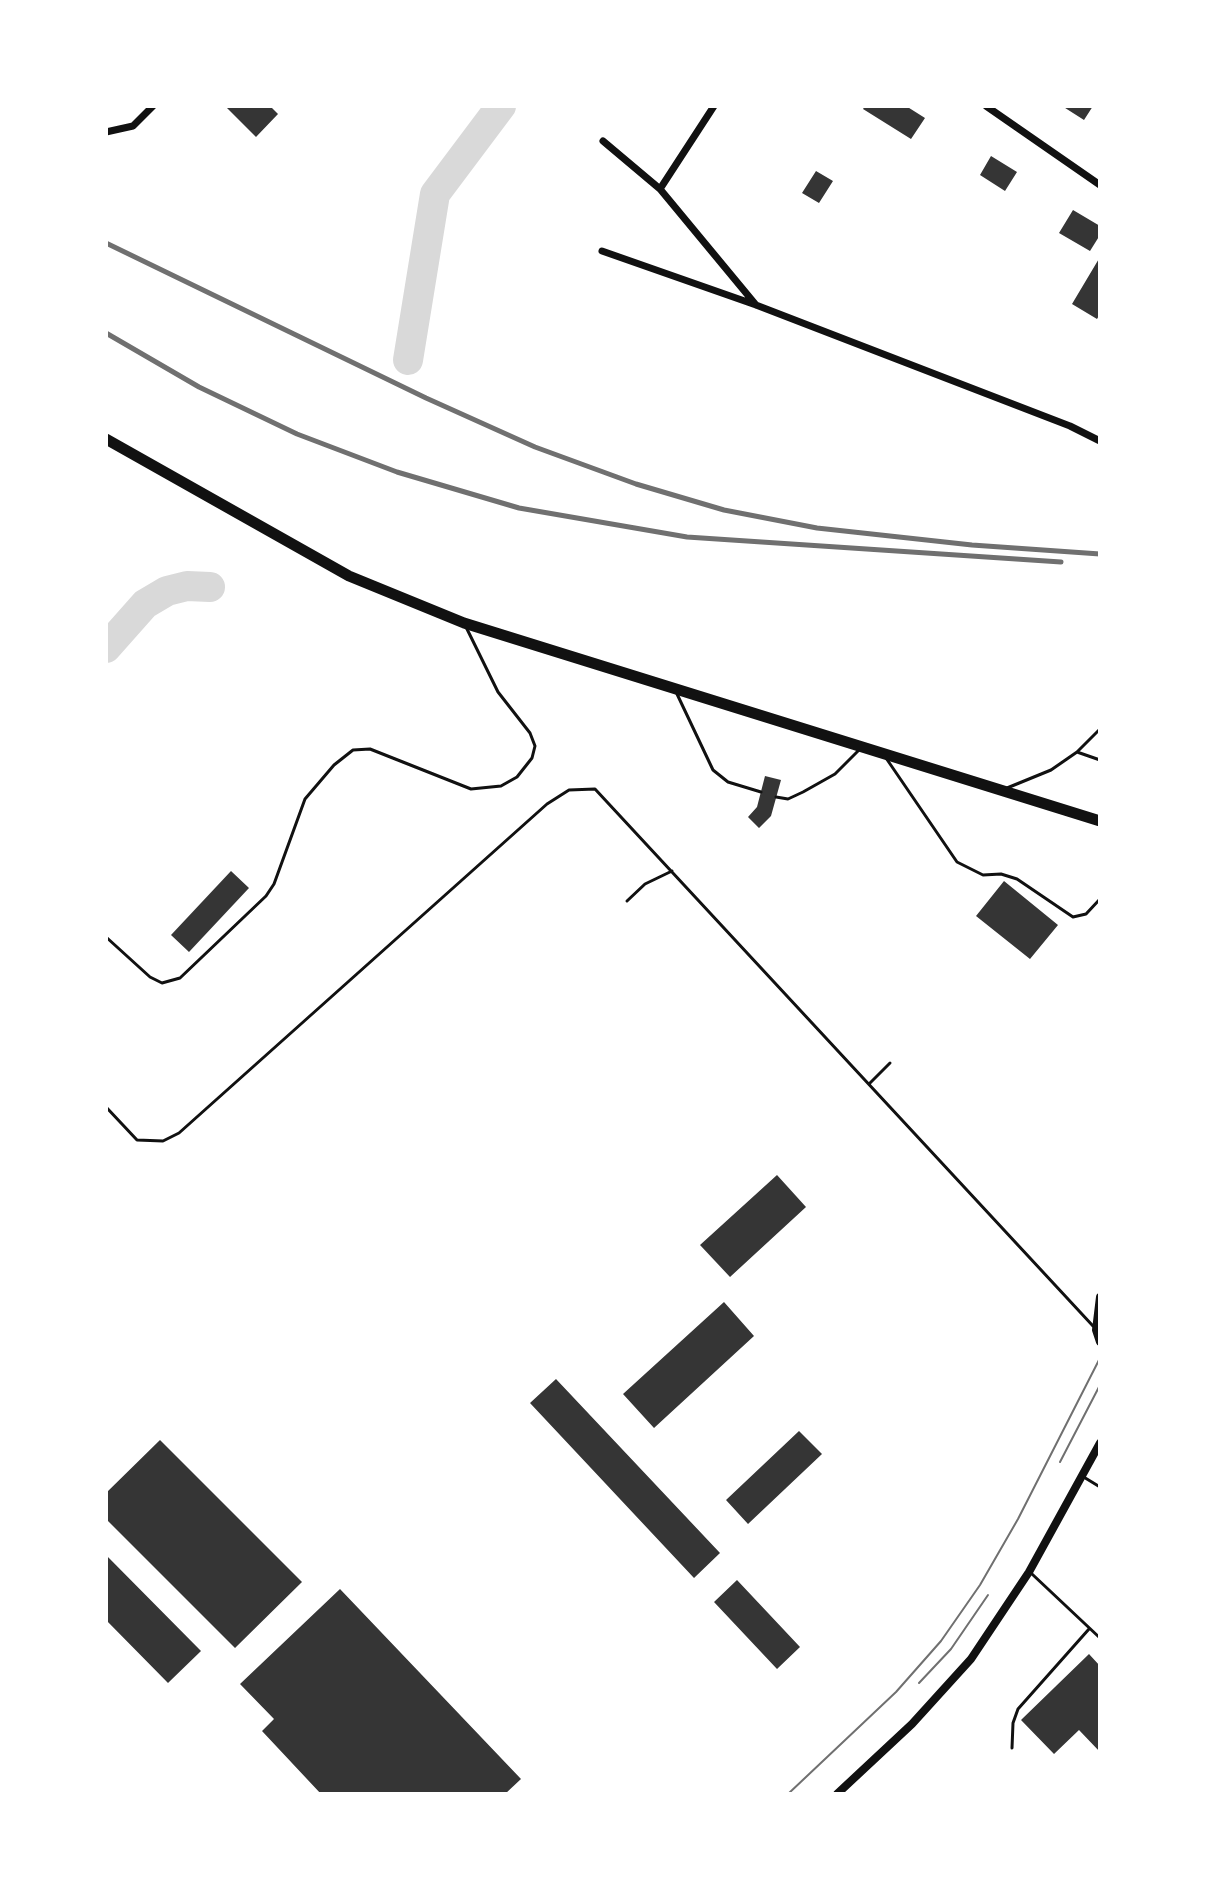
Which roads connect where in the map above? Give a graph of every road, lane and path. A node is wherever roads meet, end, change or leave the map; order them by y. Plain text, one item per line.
1 (153, 106) edge
2 (714, 106) edge
3 (986, 106) edge
4 (106, 132) edge
5 (603, 141) dead end
6 (1100, 185) edge
7 (660, 189) junction
8 (602, 251) dead end
9 (756, 305) junction
10 (106, 439) edge
11 (1100, 441) edge
12 (464, 623) junction
13 (676, 691) junction
14 (1100, 729) edge
15 (862, 746) junction
16 (882, 752) junction
17 (1077, 752) junction
18 (1100, 760) edge
19 (1003, 790) junction
20 (761, 792) dead end
21 (776, 797) dead end
22 (1100, 819) edge
23 (672, 871) junction
24 (1100, 899) edge
25 (627, 901) dead end
26 (106, 937) edge
27 (890, 1063) dead end
28 (869, 1084) junction
29 (106, 1107) edge
30 (1100, 1297) edge
31 (1096, 1330) junction
32 (1100, 1342) edge
33 (1100, 1443) edge
34 (1082, 1476) junction
35 (1100, 1487) edge
36 (1029, 1572) junction
37 (1089, 1629) junction
38 (1100, 1638) edge
39 (1012, 1748) dead end
40 (837, 1794) edge

1 - 4 street
2 - 7 street
3 - 6 street
5 - 7 street
7 - 9 street
8 - 9 street
9 - 11 street
10 - 12 main road
12 - 13 main road
12 - 26 lane
13 - 15 main road
13 - 20 lane
14 - 17 lane
15 - 16 main road
15 - 21 lane
16 - 19 main road
16 - 24 lane
17 - 18 lane
17 - 19 lane
19 - 22 main road
23 - 25 lane
23 - 28 lane
23 - 29 lane
27 - 28 lane
28 - 31 lane
30 - 31 street
31 - 32 street
33 - 34 street
34 - 35 lane
34 - 36 street
36 - 37 lane
36 - 40 street
37 - 38 lane
37 - 39 lane

